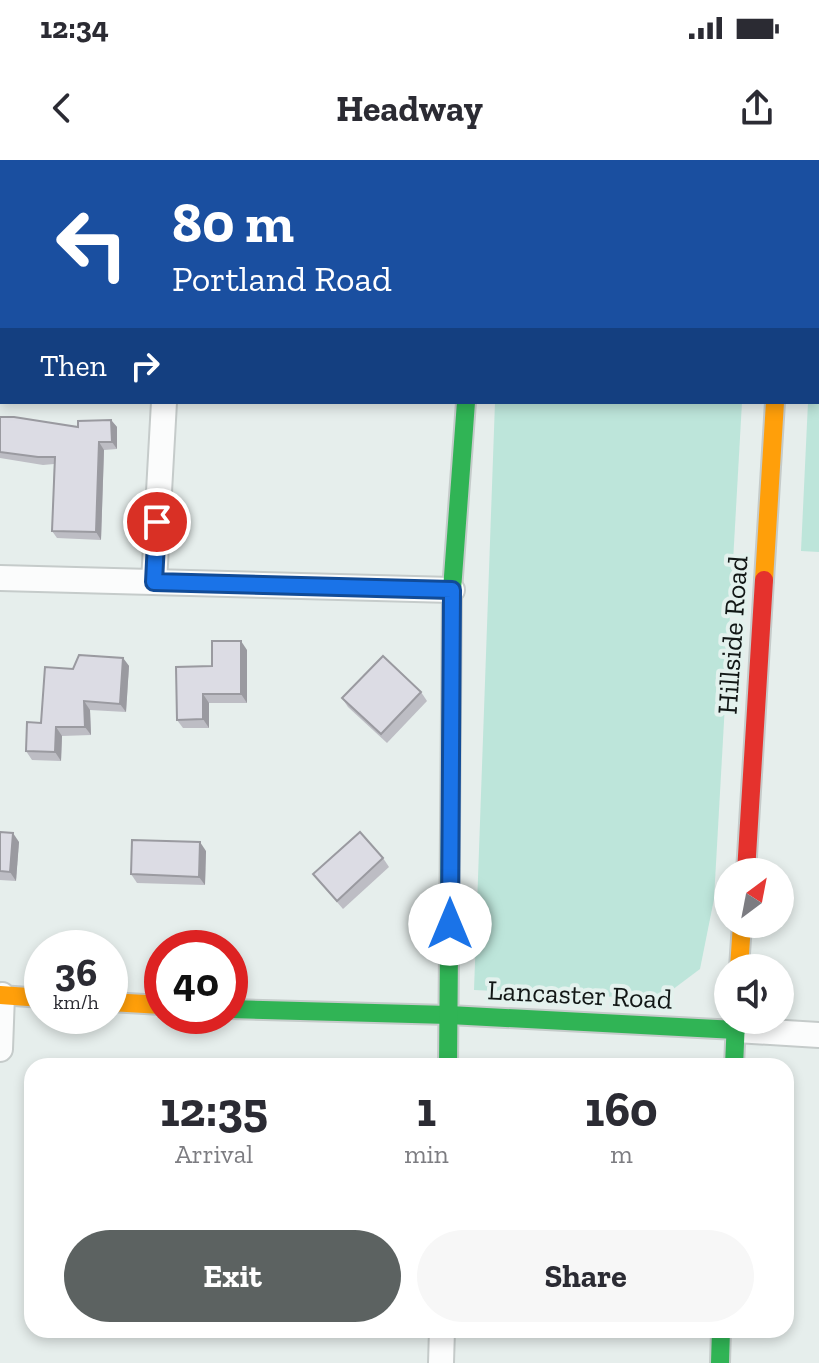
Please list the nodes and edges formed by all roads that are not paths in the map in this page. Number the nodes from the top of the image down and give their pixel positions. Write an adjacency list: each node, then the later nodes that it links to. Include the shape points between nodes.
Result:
1 (164, 404): 5 (street)
2 (466, 404): 6 (street)
3 (775, 404): 7 (street, Hillside Road)
4 (0, 578): 5 (street)
5 (154, 582): 6 (street)
6 (452, 590): 11 (street)
7 (747, 858)
8 (1, 995): 9 (street); 16 (street)
9 (24, 997)
10 (248, 1009): 11 (street, Lancaster Road)
11 (449, 1015): 12 (street, Lancaster Road); 17 (street)
12 (714, 1024)
13 (794, 1032): 15 (street)
14 (736, 1034): 18 (street)
15 (819, 1035)
16 (0, 1049)
17 (448, 1058)
18 (734, 1058)
19 (442, 1338): 21 (street)
20 (721, 1338): 22 (street)
21 (441, 1363)
22 (720, 1363)

